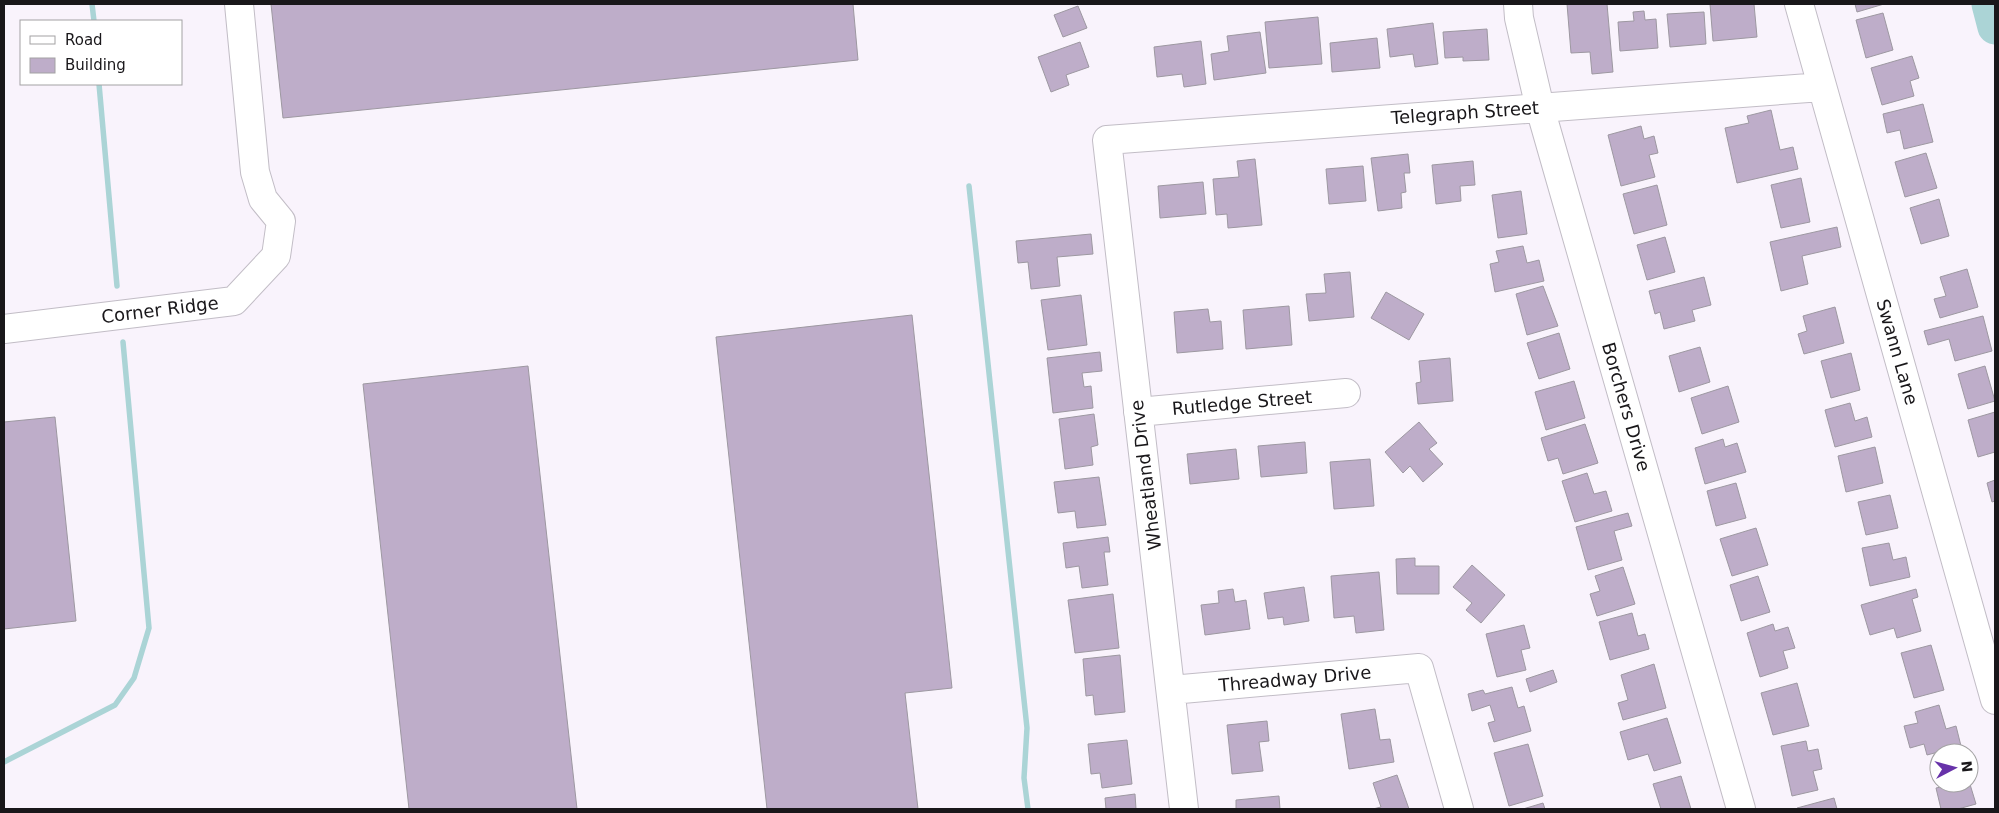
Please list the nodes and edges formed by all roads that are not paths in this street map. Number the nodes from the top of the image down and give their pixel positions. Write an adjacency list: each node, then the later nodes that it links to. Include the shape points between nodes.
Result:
1 (238, 4): 7 (street, Corner Ridge, via 255,172 263,200 281,221 276,256 234,301)
2 (1518, 4): 5 (street, Borchers Drive)
3 (1799, 4): 4 (street, Swann Lane)
4 (1822, 87): 5 (street, Telegraph Street); 11 (street, Swann Lane)
5 (1540, 108): 6 (street, Telegraph Street); 14 (street, Borchers Drive)
6 (1107, 140): 9 (street, Wheatland Drive)
7 (4, 329)
8 (1346, 394): 9 (street, Rutledge Street)
9 (1138, 412): 10 (street, Wheatland Drive)
10 (1171, 690): 12 (street, Wheatland Drive); 13 (street, Threadway Drive, via 1419,668)
11 (1995, 700)
12 (1184, 809)
13 (1459, 809)
14 (1741, 809)

